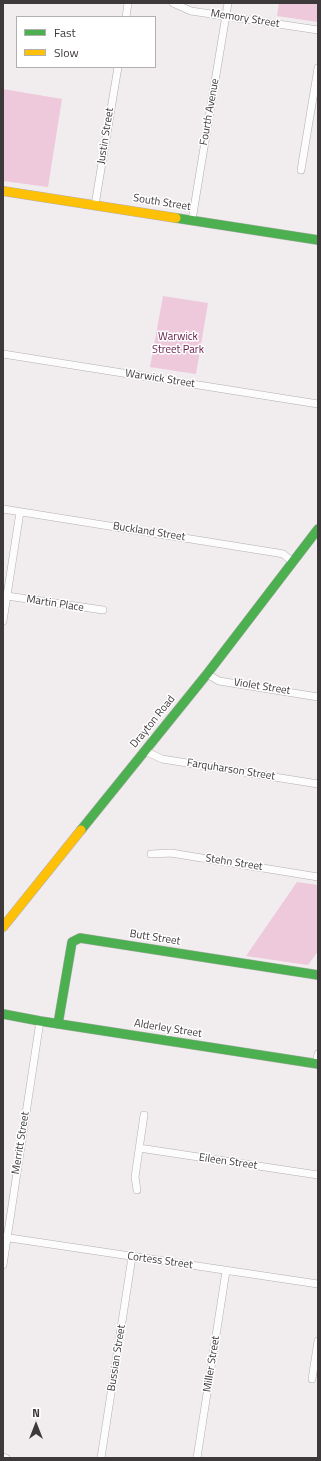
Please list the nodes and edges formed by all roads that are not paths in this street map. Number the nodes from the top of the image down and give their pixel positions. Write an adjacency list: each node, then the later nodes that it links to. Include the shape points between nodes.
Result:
1 (128, 3): 4 (street)
2 (173, 3): 5 (street, Memory Street, via 191,11)
3 (228, 3): 5 (street, Fourth Avenue)
4 (126, 16)
5 (226, 16): 6 (street, Memory Street); 12 (street, Fourth Avenue)
6 (318, 30)
7 (118, 68): 11 (street, Justin Street)
8 (318, 68): 9 (street)
9 (301, 170)
10 (3, 191): 11 (street, South Street)
11 (95, 205): 12 (street, South Street)
12 (192, 220): 13 (street, South Street)
13 (318, 240)
14 (3, 354): 15 (street, Warwick Street)
15 (318, 404)
16 (3, 509): 17 (street, Buckland Street)
17 (20, 512): 19 (street, Buckland Street, via 278,553); 20 (street)
18 (318, 529): 19 (street, Drayton Road)
19 (293, 562): 23 (street, Drayton Road)
20 (7, 596): 21 (street, Martin Place); 22 (street)
21 (103, 610)
22 (3, 621)
23 (208, 674): 24 (street, Violet Street, via 219,680); 25 (street, Drayton Road)
24 (318, 696)
25 (145, 751): 26 (street, Farquharson Street, via 162,759); 29 (street, Drayton Road)
26 (318, 784)
27 (151, 854): 28 (street, Stehn Street, via 171,853)
28 (318, 877)
29 (3, 927)
30 (318, 975): 35 (street, Butt Street, via 80,938 72,942)
31 (3, 1014): 33 (street, Alderley Street)
32 (3, 1017): 33 (street, Alderley Street)
33 (15, 1017): 34 (street, Alderley Street)
34 (40, 1021): 35 (street, Alderley Street); 41 (street, Merritt Street)
35 (58, 1024): 36 (street, Alderley Street)
36 (317, 1061)
37 (144, 1115): 38 (street)
38 (139, 1148): 39 (street, Eileen Street); 40 (street, via 134,1177)
39 (318, 1175)
40 (137, 1190)
41 (5, 1238): 42 (street, Cortess Street); 43 (street, Merritt Street)
42 (132, 1257): 44 (street, Cortess Street); 50 (street, Bussian Street)
43 (3, 1265)
44 (226, 1271): 45 (street, Cortess Street); 51 (street, Miller Street)
45 (318, 1284)
46 (318, 1341): 47 (street)
47 (312, 1379)
48 (3, 1458): 49 (street)
49 (6, 1458)
50 (101, 1458)
51 (197, 1458)

